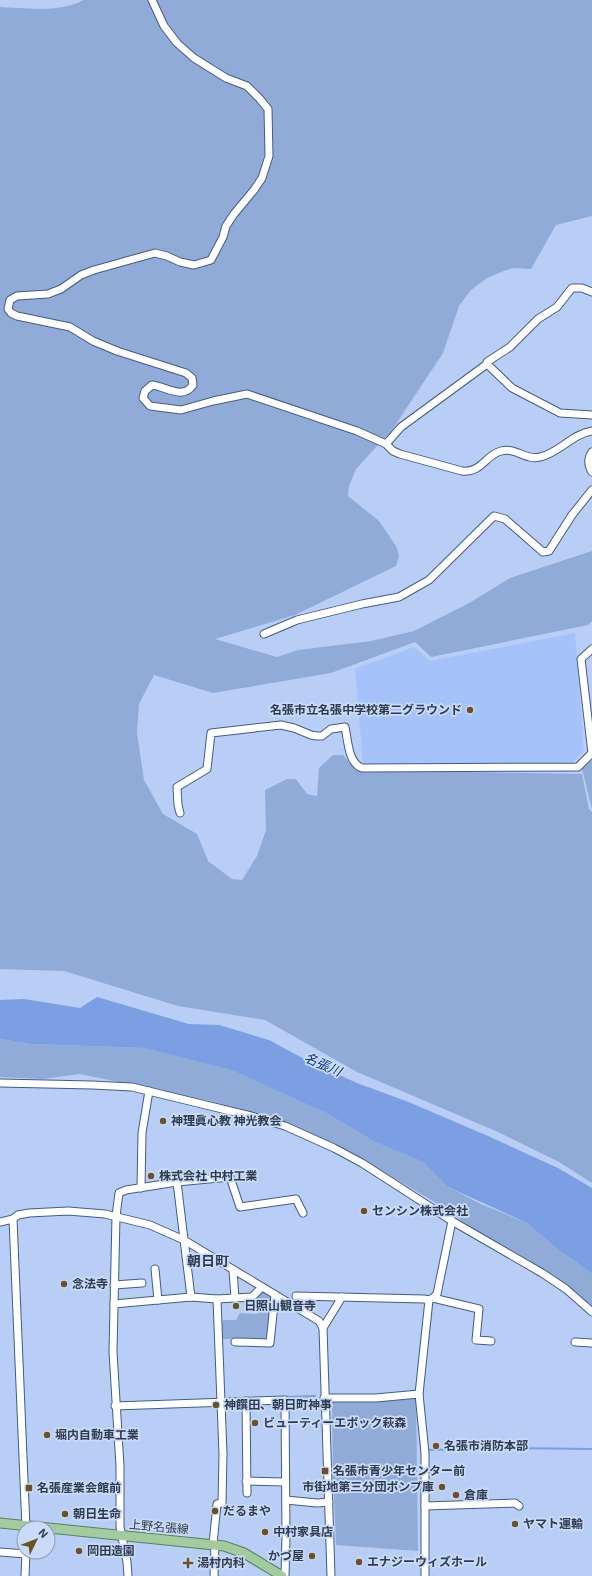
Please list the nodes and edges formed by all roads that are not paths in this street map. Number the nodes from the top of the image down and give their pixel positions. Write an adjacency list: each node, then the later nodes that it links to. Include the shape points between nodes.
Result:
1 (152, 0): 6 (street, via 164,26 177,43 194,58 226,78 247,86 268,109 269,156 262,178 226,226 224,237 211,260 194,265 155,253 94,270 81,275 62,289 48,294 17,296 10,300 8,309 11,314 17,316 70,327 93,341 186,373 192,378 193,386 190,391 184,393 152,385 145,391 143,398 150,406 181,410 247,394 357,431)
2 (592, 292): 3 (street, via 572,288 557,307 538,319 510,347)
3 (487, 364): 4 (street, via 512,388 560,413); 6 (street, via 401,427)
4 (592, 415)
5 (592, 432): 6 (street, via 575,438 543,456 532,458 515,451 502,451 492,455 478,468 466,471 400,454)
6 (386, 444)
7 (592, 452): 8 (street, via 588,464)
8 (592, 472)
9 (592, 490): 10 (street, via 549,551 544,552 505,519 494,516 429,580 399,597 297,620)
10 (264, 634)
11 (592, 649): 12 (street, via 581,659)
12 (589, 704): 13 (street)
13 (592, 753): 14 (street, via 578,767 362,768 352,760 345,727 331,729 322,736 281,725 211,733 207,769 177,787)
14 (180, 813)
15 (0, 1083): 16 (street, via 115,1085)
16 (149, 1091): 18 (street, via 142,1133); 22 (street, via 285,1126 346,1154)
17 (177, 1182): 18 (street); 19 (street, via 230,1177 240,1207 296,1199); 24 (street)
18 (141, 1188): 20 (street, via 119,1193)
19 (303, 1213)
20 (116, 1216): 21 (street, via 46,1211 18,1215); 24 (street, via 150,1225); 28 (street)
21 (13, 1219): 23 (street); 57 (street)
22 (452, 1221): 36 (street, via 439,1287 437,1294); 39 (street, via 542,1273 566,1289)
23 (0, 1222)
24 (184, 1240): 26 (street); 32 (street)
25 (155, 1269): 37 (street)
26 (233, 1270): 29 (street); 34 (street)
27 (142, 1283): 28 (street)
28 (114, 1284): 38 (street)
29 (262, 1287): 30 (street); 34 (street, via 252,1297)
30 (275, 1295): 40 (street, via 319,1321); 42 (street, via 270,1343)
31 (296, 1296): 33 (street)
32 (191, 1297): 35 (street); 37 (street)
33 (342, 1297): 36 (street); 40 (street)
34 (235, 1298): 35 (street)
35 (217, 1299): 47 (street)
36 (431, 1299): 41 (street, via 480,1306 476,1340); 45 (street)
37 (158, 1300): 38 (street)
38 (114, 1304): 49 (street)
39 (592, 1312)
40 (323, 1328): 46 (street)
41 (490, 1341)
42 (235, 1342)
43 (575, 1342): 44 (street)
44 (592, 1343)
45 (416, 1395): 46 (street); 55 (street, via 425,1449)
46 (324, 1398): 54 (street)
47 (221, 1401): 48 (street); 49 (street); 62 (street, via 223,1492 222,1503 217,1504)
48 (246, 1401): 50 (street); 51 (street, via 285,1400)
49 (116, 1406): 61 (street)
50 (246, 1481): 51 (street); 52 (street)
51 (285, 1482): 53 (street)
52 (247, 1493)
53 (286, 1500): 54 (street); 69 (street)
54 (329, 1502): 70 (street)
55 (425, 1506): 56 (street, via 515,1503); 71 (street)
56 (519, 1506)
57 (26, 1520)
58 (0, 1523): 59 (main road, 上野名張線)
59 (16, 1525)
60 (56, 1530): 61 (main road, 上野名張線)
61 (122, 1536): 62 (main road, 上野名張線); 67 (street)
62 (214, 1544): 68 (street); 69 (main road, 上野名張線, via 244,1554)
63 (0, 1552): 64 (street)
64 (16, 1553)
65 (26, 1560): 66 (street)
66 (25, 1576)
67 (128, 1576)
68 (214, 1576)
69 (283, 1576)
70 (332, 1576)
71 (425, 1576)

